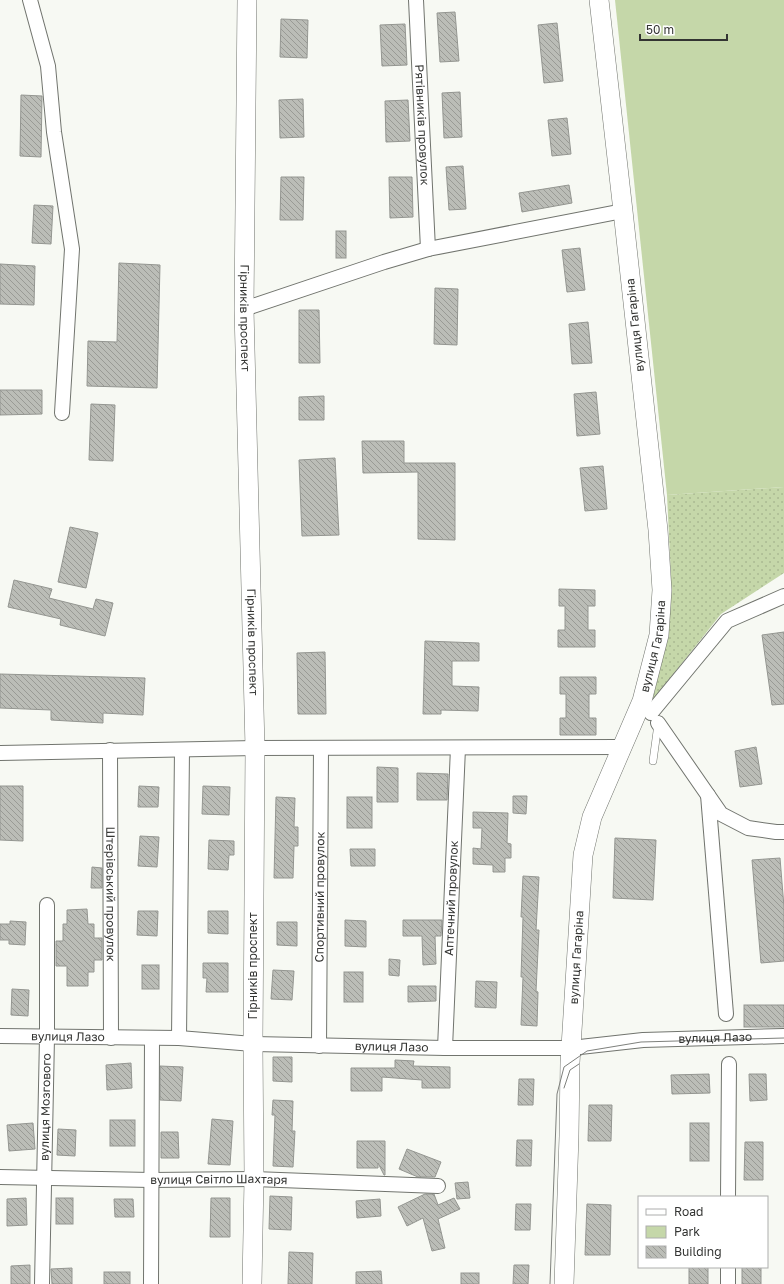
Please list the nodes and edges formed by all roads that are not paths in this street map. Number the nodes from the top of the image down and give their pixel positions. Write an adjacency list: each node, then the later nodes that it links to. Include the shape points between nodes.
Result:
1 (30, 0): 8 (street, via 48,66 54,132 72,249)
2 (247, 0): 7 (main road, Гірників проспект)
3 (416, 0): 6 (street, Рятівників провулок)
4 (598, 0): 5 (main road, вулиця Гагаріна)
5 (623, 211): 6 (street); 10 (main road, вулиця Гагаріна, via 658,530 662,590)
6 (428, 249): 7 (street)
7 (244, 309): 12 (main road, Гірників проспект)
8 (62, 413)
9 (784, 596): 10 (street, via 727,621)
10 (650, 712): 11 (main road, вулиця Гагаріна); 18 (lane); 19 (street)
11 (623, 747): 13 (street); 32 (main road, вулиця Гагаріна, via 592,816 583,855)
12 (255, 748): 14 (street); 16 (street); 29 (main road, Гірників проспект)
13 (458, 748): 14 (street); 31 (street, Аптечний провулок)
14 (321, 749): 30 (street, Спортивний провулок)
15 (110, 750): 16 (street); 17 (street); 26 (street, Штерівський провулок)
16 (182, 750): 28 (street)
17 (0, 753)
18 (653, 761)
19 (708, 795): 20 (street, via 721,814 748,828); 22 (street)
20 (784, 832)
21 (47, 905): 25 (street, вулиця Мозгового)
22 (726, 1014)
23 (0, 1036): 25 (street, вулиця Лазо)
24 (784, 1036): 32 (street, вулиця Лазо, via 643,1040)
25 (47, 1037): 26 (street, вулиця Лазо); 35 (street, вулиця Мозгового)
26 (111, 1038): 27 (street, вулиця Лазо)
27 (152, 1038): 28 (street, вулиця Лазо); 37 (street)
28 (179, 1038): 29 (street, вулиця Лазо)
29 (253, 1044): 30 (street, вулиця Лазо); 36 (main road, Гірників проспект)
30 (319, 1046): 31 (street, вулиця Лазо)
31 (445, 1048): 32 (street, вулиця Лазо)
32 (571, 1048): 44 (main road, вулиця Гагаріна)
33 (729, 1064): 39 (street)
34 (0, 1177): 35 (street, вулиця Світло Шахтаря)
35 (44, 1178): 37 (street, вулиця Світло Шахтаря); 41 (street, вулиця Мозгового)
36 (254, 1179): 37 (street, вулиця Світло Шахтаря); 38 (street, вулиця Світло Шахтаря); 43 (main road, Гірників проспект)
37 (151, 1180): 42 (street)
38 (438, 1186)
39 (728, 1196)
40 (728, 1268): 45 (street)
41 (42, 1284)
42 (151, 1284)
43 (252, 1284)
44 (564, 1284)
45 (728, 1284)

